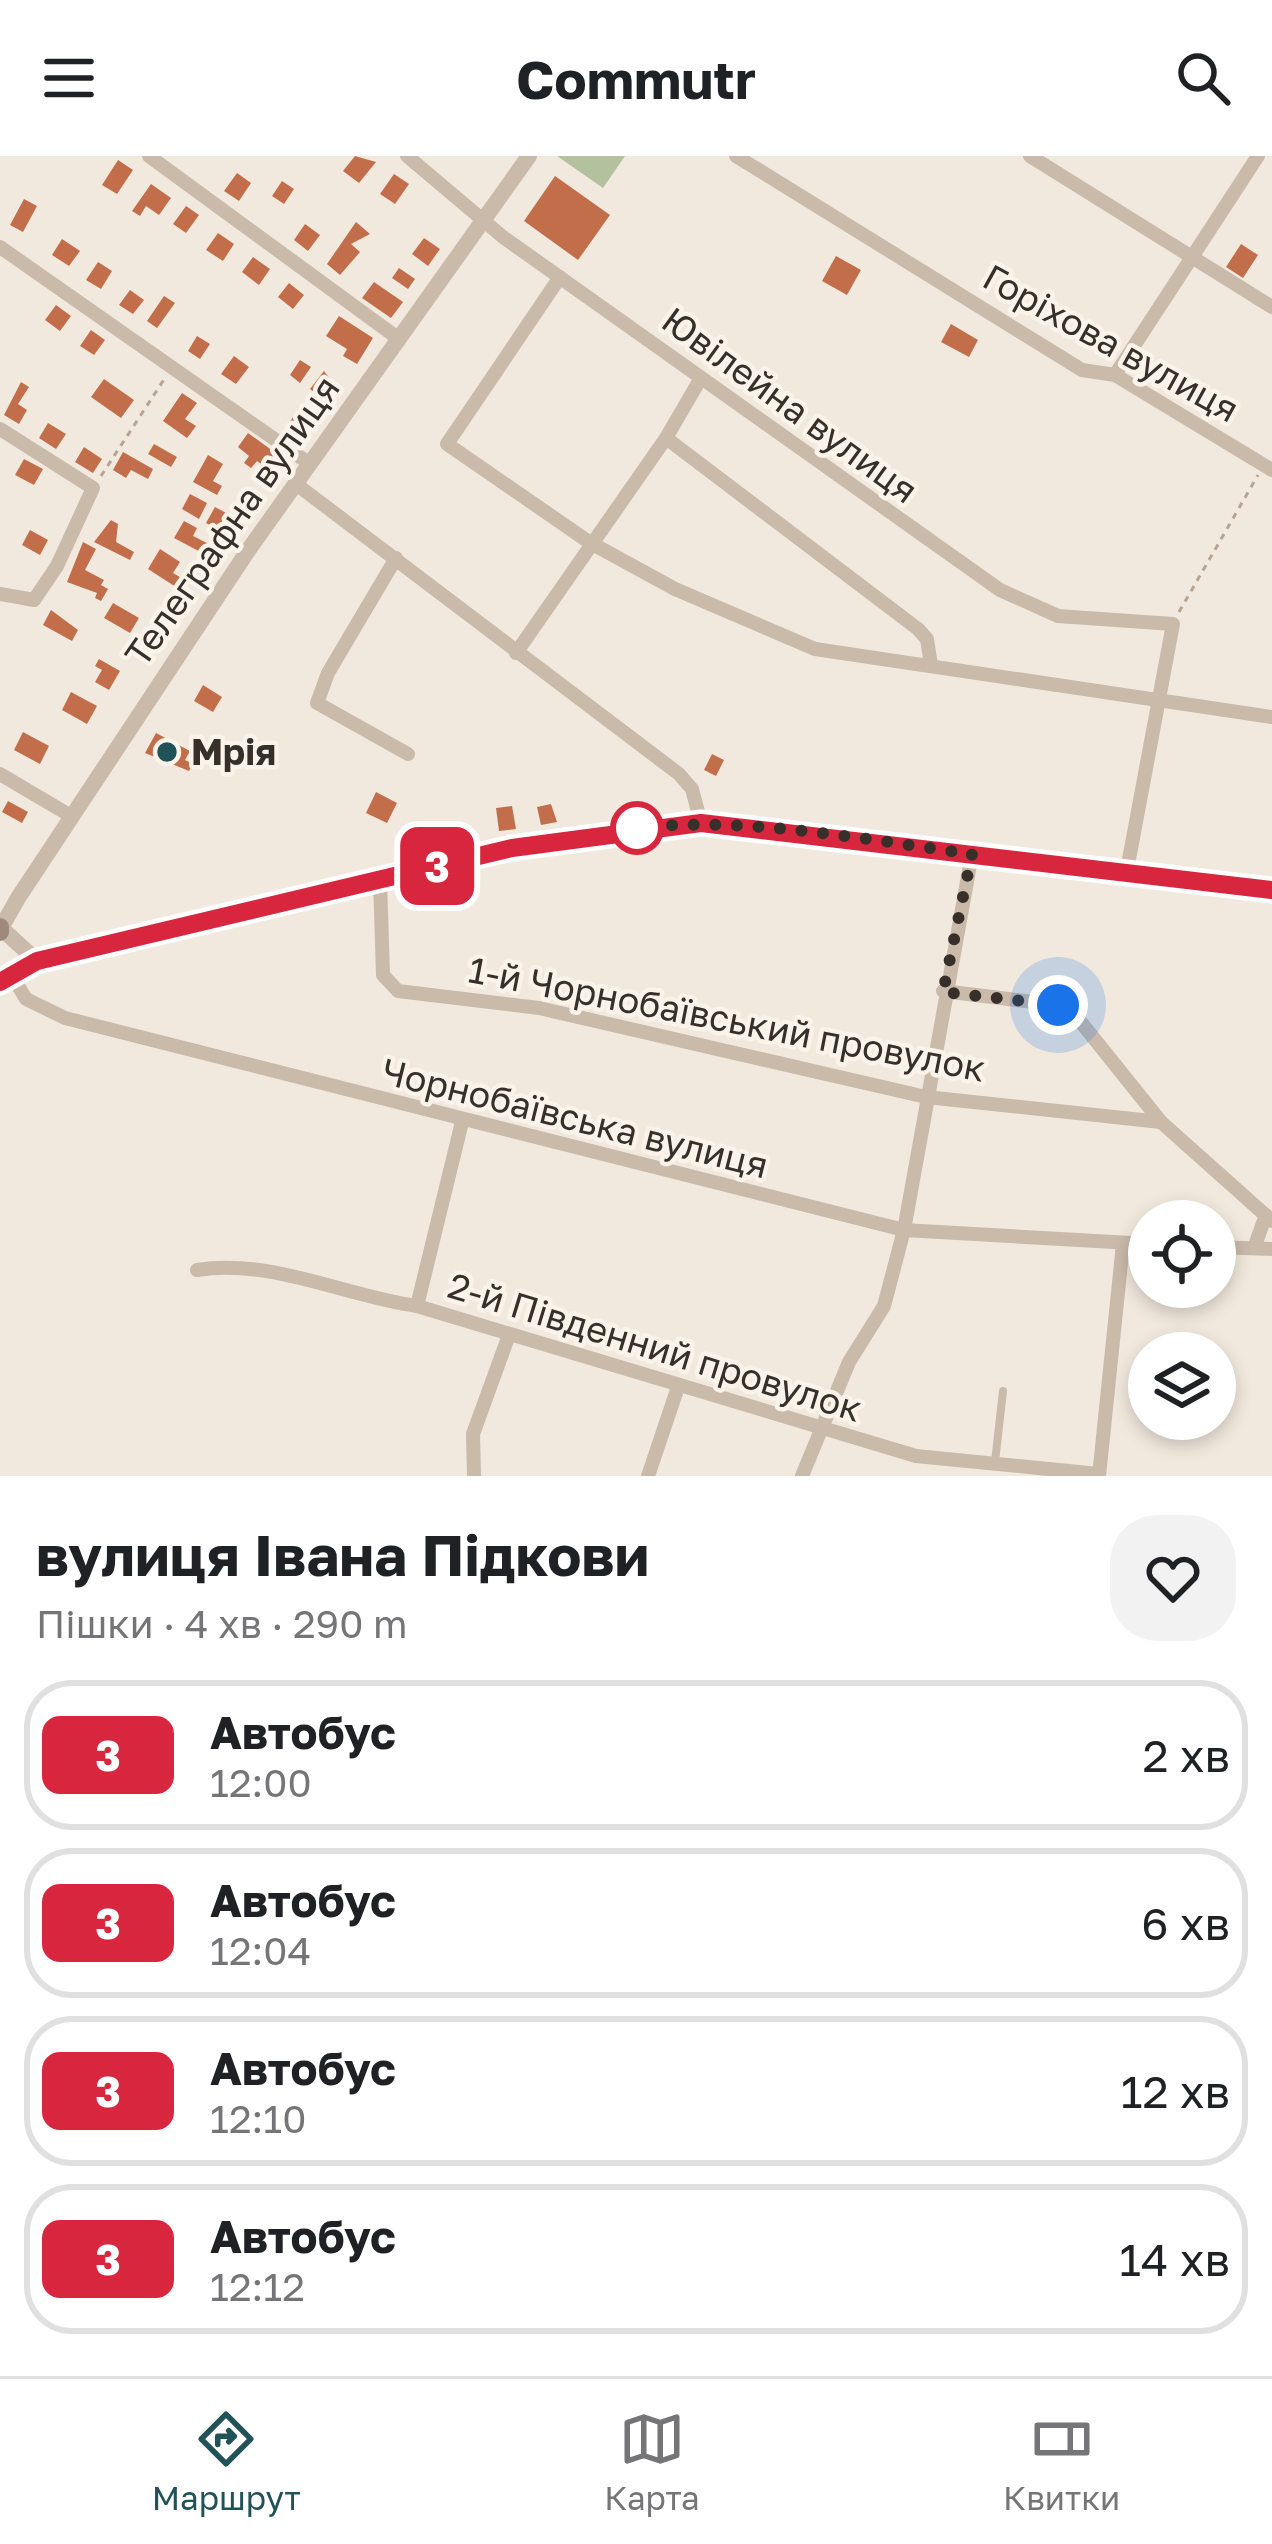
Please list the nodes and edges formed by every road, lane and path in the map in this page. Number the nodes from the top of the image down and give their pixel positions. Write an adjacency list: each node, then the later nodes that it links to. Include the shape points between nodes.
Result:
1 (149, 156): 12 (street)
2 (406, 156): 7 (street, Ювілейна вулиця)
3 (529, 156): 7 (street, Телеграфна вулиця)
4 (736, 156): 14 (street, Горіхова вулиця, via 1082,370)
5 (1030, 156): 9 (street)
6 (1258, 156): 9 (street)
7 (484, 220): 10 (street, Ювілейна вулиця); 12 (street, Телеграфна вулиця)
8 (0, 247): 13 (street)
9 (1192, 259): 11 (street); 14 (street)
10 (560, 277): 15 (street, Ювілейна вулиця); 22 (street, via 447,444)
11 (1272, 307)
12 (399, 339): 19 (street, Телеграфна вулиця)
13 (173, 367): 19 (street); 21 (path)
14 (1115, 375): 18 (street, Горіхова вулиця)
15 (701, 378): 17 (street); 25 (street, Ювілейна вулиця, via 1000,590 1058,616)
16 (0, 429): 21 (street)
17 (666, 438): 22 (street); 27 (street, via 918,629)
18 (1269, 463): 25 (path)
19 (310, 464): 20 (street, Телеграфна вулиця)
20 (296, 484): 23 (street); 32 (street, Телеграфна вулиця)
21 (94, 488): 24 (street, via 34,600)
22 (589, 542): 26 (street); 27 (street, via 675,590 815,649)
23 (395, 558): 26 (street); 30 (street, via 316,703)
24 (0, 594)
25 (1173, 624): 28 (street)
26 (516, 653): 33 (street, via 679,774)
27 (931, 664): 28 (street)
28 (1160, 702): 29 (street); 35 (street)
29 (1272, 717)
30 (408, 754)
31 (0, 774): 32 (street)
32 (71, 816): 38 (street, Телеграфна вулиця)
33 (701, 823): 34 (street); 36 (street, via 584,834)
34 (972, 854): 35 (street); 41 (street)
35 (1126, 870): 37 (street)
36 (380, 880): 39 (street); 42 (street, 1-й Чорнобаївський провулок, via 383,975 398,991 539,1008)
37 (1272, 890)
38 (0, 929): 39 (street)
39 (37, 961): 40 (street)
40 (6, 978): 43 (street, Чорнобаївська вулиця, via 26,999 65,1018)
41 (943, 992): 42 (street); 44 (street, via 1058,1005 1076,1016)
42 (926, 1097): 44 (street, 1-й Чорнобаївський провулок); 46 (street)
43 (462, 1122): 46 (street, Чорнобаївська вулиця); 53 (street)
44 (1161, 1122): 45 (street)
45 (1269, 1218): 50 (street)
46 (904, 1230): 47 (street, Чорнобаївська вулиця); 57 (street, via 884,1306 849,1362)
47 (1123, 1244): 48 (street, Чорнобаївська вулиця); 61 (street)
48 (1128, 1244)
49 (1236, 1248): 50 (street)
50 (1254, 1248): 51 (street)
51 (1272, 1249)
52 (197, 1270): 53 (street, 2-й Південний провулок, via 260,1268 358,1298)
53 (417, 1306): 54 (street, 2-й Південний провулок)
54 (509, 1335): 55 (street, 2-й Південний провулок); 62 (street, via 473,1433)
55 (678, 1387): 57 (street, 2-й Південний провулок); 63 (street)
56 (1003, 1391): 60 (lane)
57 (821, 1432): 58 (street, 2-й Південний провулок); 64 (street)
58 (916, 1456): 59 (street, 2-й Південний провулок); 65 (street)
59 (966, 1461): 60 (street, 2-й Південний провулок); 66 (street)
60 (994, 1463): 61 (street, 2-й Південний провулок)
61 (1099, 1475)
62 (474, 1476)
63 (648, 1476)
64 (802, 1476)
65 (912, 1476)
66 (950, 1476)

